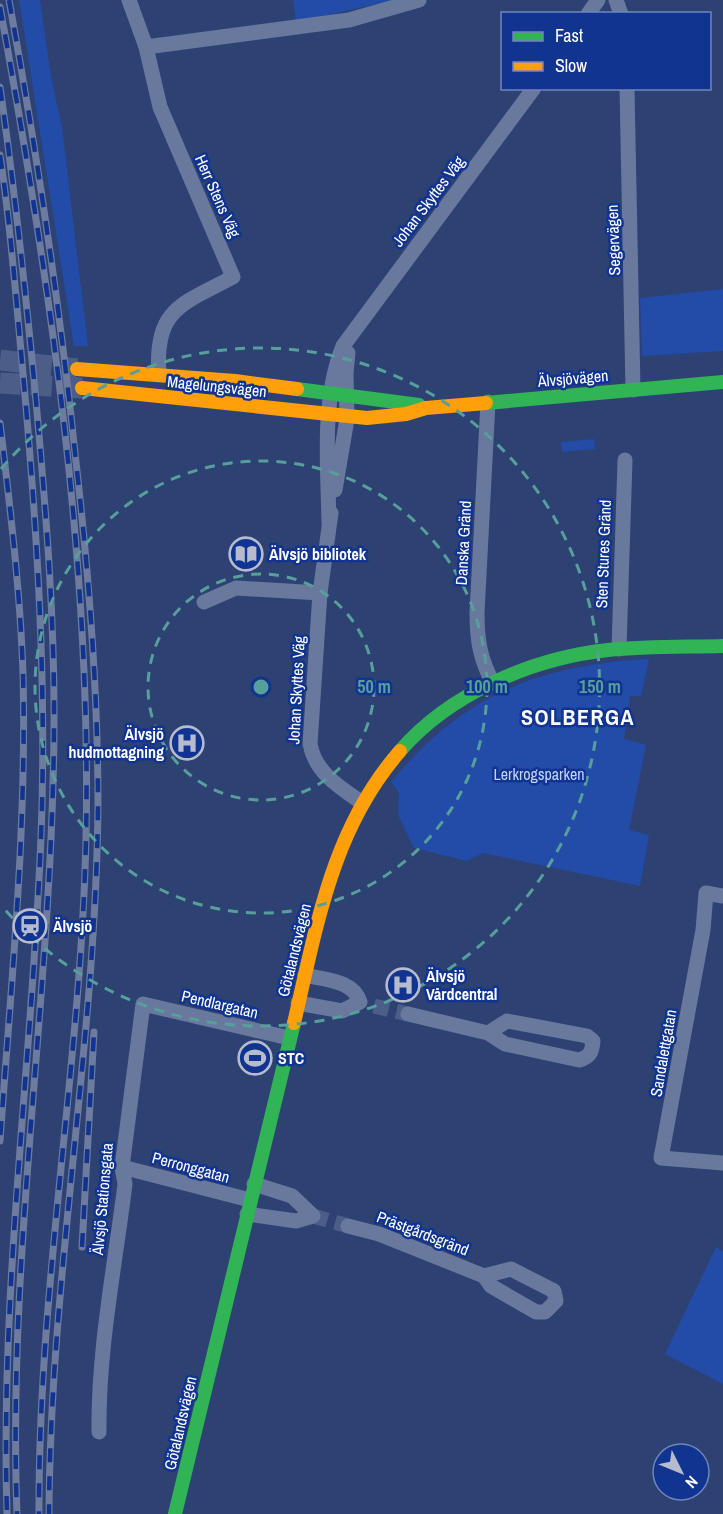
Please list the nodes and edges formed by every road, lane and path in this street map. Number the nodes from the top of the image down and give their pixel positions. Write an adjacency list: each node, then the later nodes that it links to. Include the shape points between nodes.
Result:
1 (129, 0): 3 (street, Herr Stens Väg)
2 (419, 0): 3 (street, via 349,20)
3 (146, 47): 8 (street, Herr Stens Väg, via 160,107 233,277 177,307 166,318)
4 (533, 90): 6 (street, Johan Skyttes Väg)
5 (627, 90): 11 (street, Segervägen)
6 (351, 335): 12 (street, Johan Skyttes Väg, via 338,360); 13 (street, Johan Skyttes Väg, via 346,373)
7 (77, 369): 8 (street, Magelungsvägen)
8 (159, 374): 12 (street, Magelungsvägen)
9 (723, 382): 11 (street, Älvsjövägen)
10 (82, 388): 16 (street, Magelungsvägen)
11 (633, 390): 14 (street, Älvsjövägen)
12 (332, 394): 13 (street, Älvsjövägen); 16 (street, Johan Skyttes Väg)
13 (348, 396): 15 (street, Älvsjövägen, via 411,402); 17 (street, Johan Skyttes Väg)
14 (488, 402): 15 (street, Älvsjövägen); 24 (street, Danska Gränd, via 477,644)
15 (426, 408): 17 (street, Älvsjövägen, via 411,414)
16 (328, 416): 17 (street, Magelungsvägen); 19 (street, Johan Skyttes Väg)
17 (347, 419): 19 (street, Johan Skyttes Väg)
18 (625, 460): 23 (street, Sten Stures Gränd)
19 (329, 523): 20 (street, Johan Skyttes Väg)
20 (320, 593): 21 (street, via 236,588); 25 (street, Johan Skyttes Väg, via 310,744 313,758 338,786)
21 (204, 603)
22 (723, 646): 23 (street, Götalandsvägen)
23 (619, 650): 24 (street, Götalandsvägen, via 562,658)
24 (492, 683): 25 (street, Götalandsvägen, via 442,714 415,738)
25 (361, 802): 27 (street, Götalandsvägen, via 323,901)
26 (723, 896): 33 (street, Sandalettgatan, via 706,892 703,930 661,1158)
27 (305, 975): 28 (street, Götalandsvägen); 28 (street, via 348,986 367,1004 342,1011)
28 (298, 1003): 32 (street, Götalandsvägen)
29 (143, 1004): 32 (street, Pendlargatan); 34 (street, Älvsjö Stationsgata)
30 (408, 1014): 31 (street)
31 (488, 1033): 31 (street, via 505,1044 579,1060 587,1058 592,1050 593,1041 586,1036 507,1021)
32 (289, 1038): 35 (street, Götalandsvägen)
33 (723, 1162)
34 (122, 1167): 36 (street, Perronggatan); 39 (street, Älvsjö Stationsgata, via 125,1184 103,1345)
35 (254, 1184): 36 (street, Götalandsvägen); 36 (street, via 292,1196 313,1216 296,1221)
36 (249, 1207): 40 (street, Götalandsvägen)
37 (348, 1226): 38 (street, Prästgårdsgränd, via 379,1234)
38 (484, 1276)
39 (99, 1432)
40 (175, 1514)

